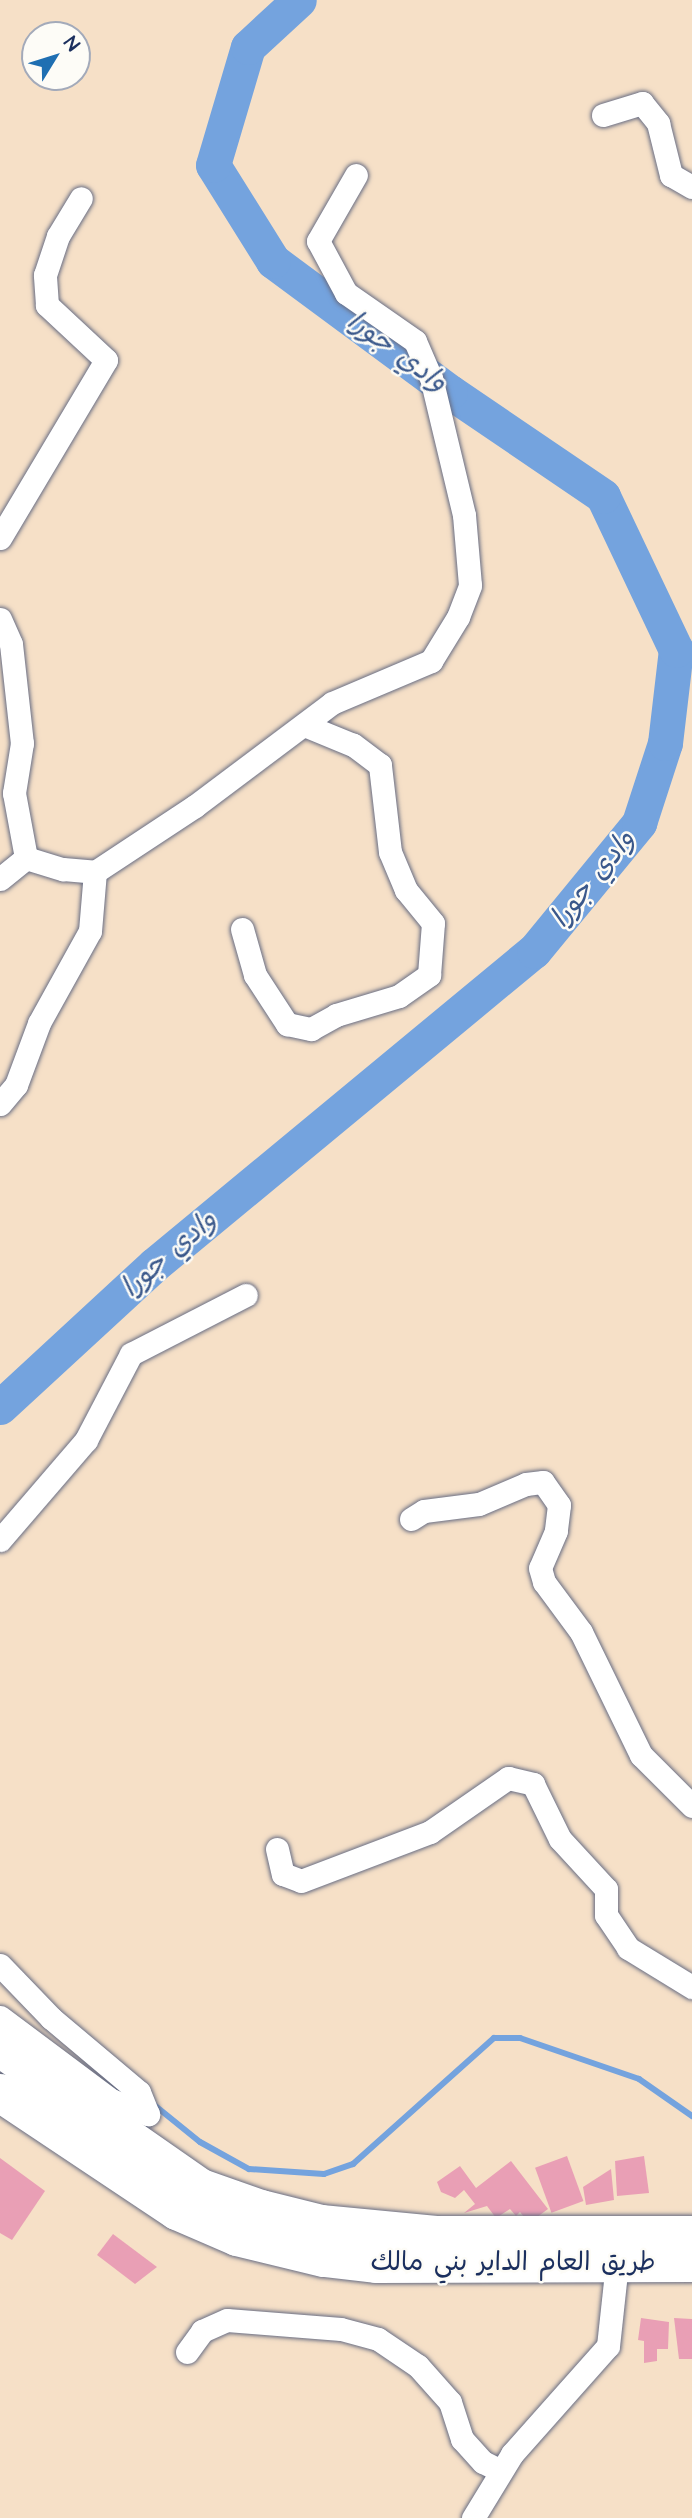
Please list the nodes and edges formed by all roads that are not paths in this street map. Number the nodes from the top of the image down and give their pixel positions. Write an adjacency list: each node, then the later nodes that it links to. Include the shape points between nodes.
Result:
1 (603, 115): 3 (street, via 642,103 657,123 671,175)
2 (356, 175): 7 (street, via 318,241 346,293 415,341 432,377 464,515 470,585 458,617 432,661 332,703)
3 (692, 187)
4 (81, 198): 5 (street, via 58,236 45,275 47,305 106,360)
5 (0, 538)
6 (0, 619): 8 (street, via 11,644 22,743 14,793)
7 (304, 725): 9 (street, via 195,806); 11 (street, via 354,745 380,765 390,852 406,890 433,923 429,975 399,996 336,1015 311,1029 287,1024 255,975)
8 (26, 858): 9 (street); 10 (street)
9 (94, 872): 12 (street, via 90,931 39,1023 16,1085)
10 (0, 880)
11 (242, 929)
12 (0, 1104)
13 (246, 1295): 15 (street, via 131,1353 86,1440)
14 (411, 1520): 16 (street, via 424,1511 479,1504 526,1484 543,1482 559,1505 556,1531 540,1568 544,1582 580,1632 641,1755)
15 (0, 1541)
16 (692, 1806)
17 (277, 1849): 19 (street, via 283,1874 301,1881 430,1832 508,1778 534,1784 560,1839 607,1889 606,1915 628,1948)
18 (0, 1965): 20 (street, via 51,2018 139,2092 148,2114 111,2100)
19 (692, 1987)
20 (0, 2017)
21 (0, 2048): 23 (highway, طريق العام الداير بني مالك, via 201,2188 261,2209 321,2224 438,2235)
22 (0, 2093): 24 (highway, طريق العام الداير بني مالك, via 177,2210 237,2237 324,2258 376,2264)
23 (692, 2235)
24 (617, 2263): 25 (highway, طريق العام الداير بني مالك); 27 (street, via 608,2346)
25 (692, 2263)
26 (187, 2352): 27 (street, via 202,2331 227,2320 341,2329 378,2339 418,2365 450,2402 462,2439 483,2462)
27 (501, 2471): 28 (street)
28 (473, 2518)

